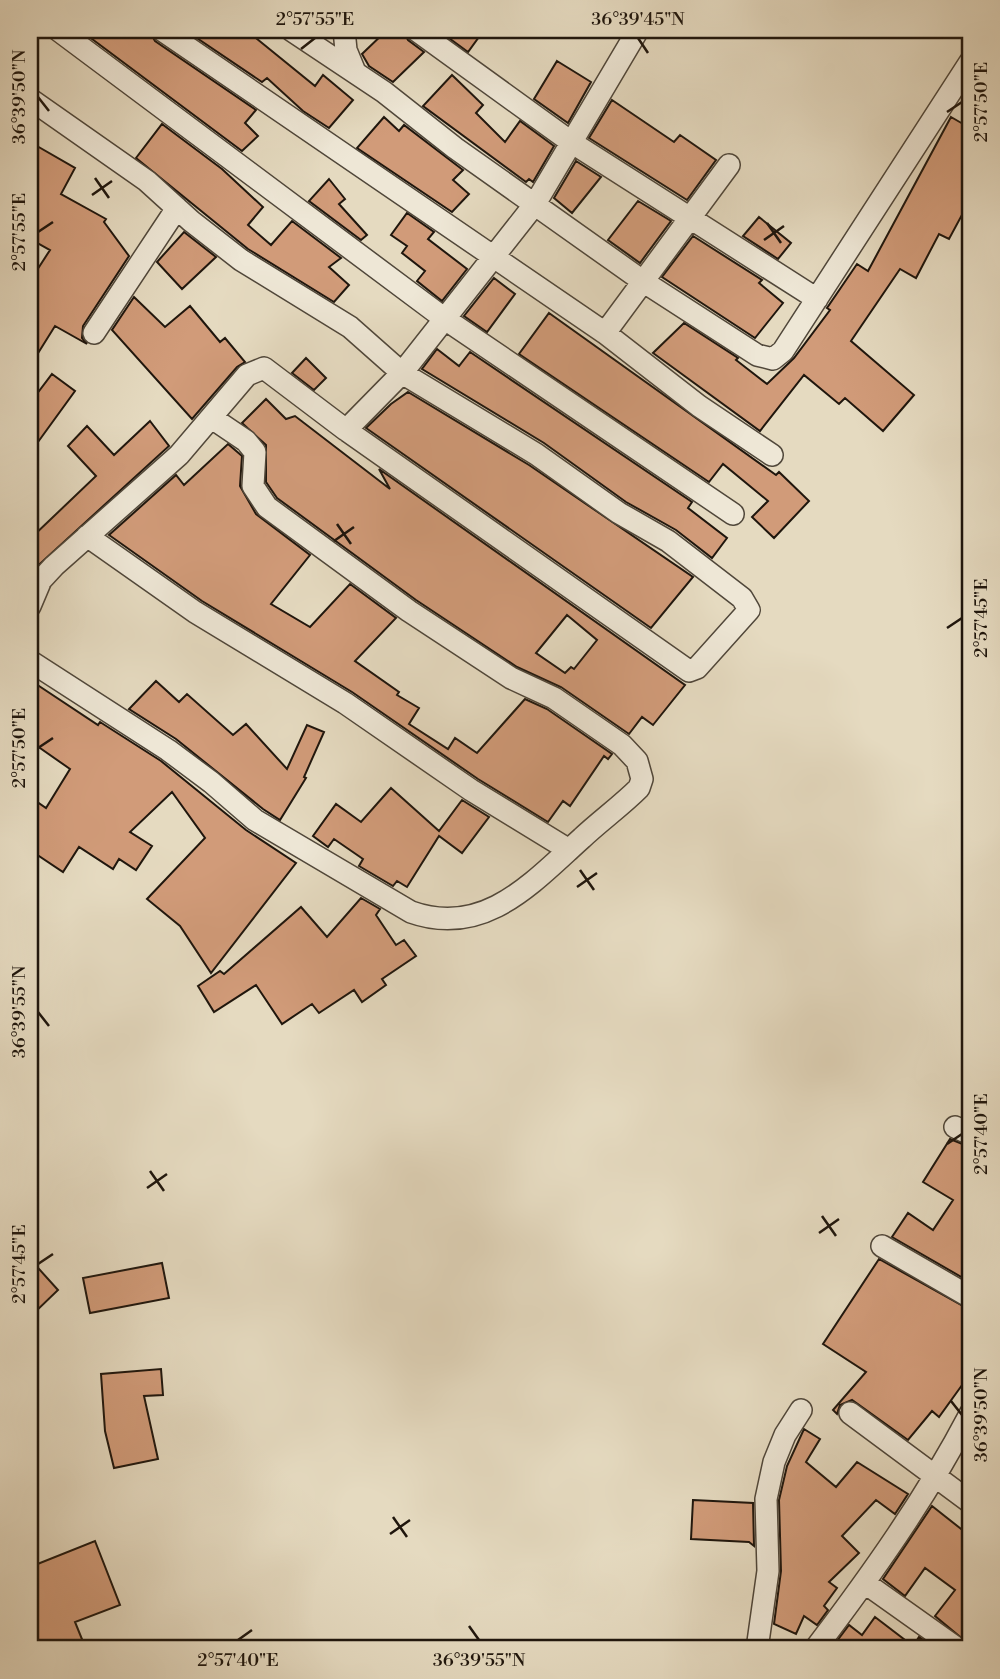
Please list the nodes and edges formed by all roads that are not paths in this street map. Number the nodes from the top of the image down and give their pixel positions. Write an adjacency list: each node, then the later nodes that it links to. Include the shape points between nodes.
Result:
1 (58, 30): 18 (street)
2 (162, 30): 15 (street)
3 (291, 30): 8 (street)
4 (344, 30): 8 (street)
5 (416, 30): 10 (street)
6 (638, 30): 10 (street)
7 (970, 62): 17 (street)
8 (355, 72): 12 (street)
9 (30, 99): 13 (street, via 105,150)
10 (571, 142): 12 (street); 14 (street)
11 (729, 165): 14 (street)
12 (535, 204): 15 (street); 16 (street)
13 (177, 208): 19 (street); 21 (street, via 241,260 350,327)
14 (689, 216): 16 (street); 17 (street)
15 (492, 257): 18 (street); 20 (street)
16 (644, 282): 17 (street, via 757,355 773,359); 20 (street)
17 (817, 299)
18 (445, 319): 21 (street); 25 (street)
19 (94, 332)
20 (605, 333): 24 (street)
21 (402, 373): 23 (street); 23 (street, via 668,541 742,598 750,610 697,668 689,671)
22 (212, 418): 23 (street, via 247,375 264,368); 26 (street, via 179,455); 30 (street, via 255,452 253,486 267,507 409,611 511,678 554,698 622,745 636,761 642,779 639,788)
23 (346, 430)
24 (772, 455)
25 (733, 514)
26 (88, 536): 27 (street); 30 (street, via 195,612 345,703 471,790)
27 (35, 575): 28 (street)
28 (30, 606)
29 (30, 661): 30 (street, via 168,750 284,839 411,912 452,921 470,917 531,886)
30 (569, 850)
31 (882, 1246): 32 (street)
32 (970, 1297)
33 (801, 1410): 39 (street, via 774,1462 766,1499 768,1572)
34 (850, 1413): 36 (street)
35 (970, 1414): 36 (street)
36 (936, 1478): 37 (street); 38 (street)
37 (970, 1502)
38 (865, 1583): 40 (street); 41 (street)
39 (757, 1649)
40 (815, 1649)
41 (958, 1649)

